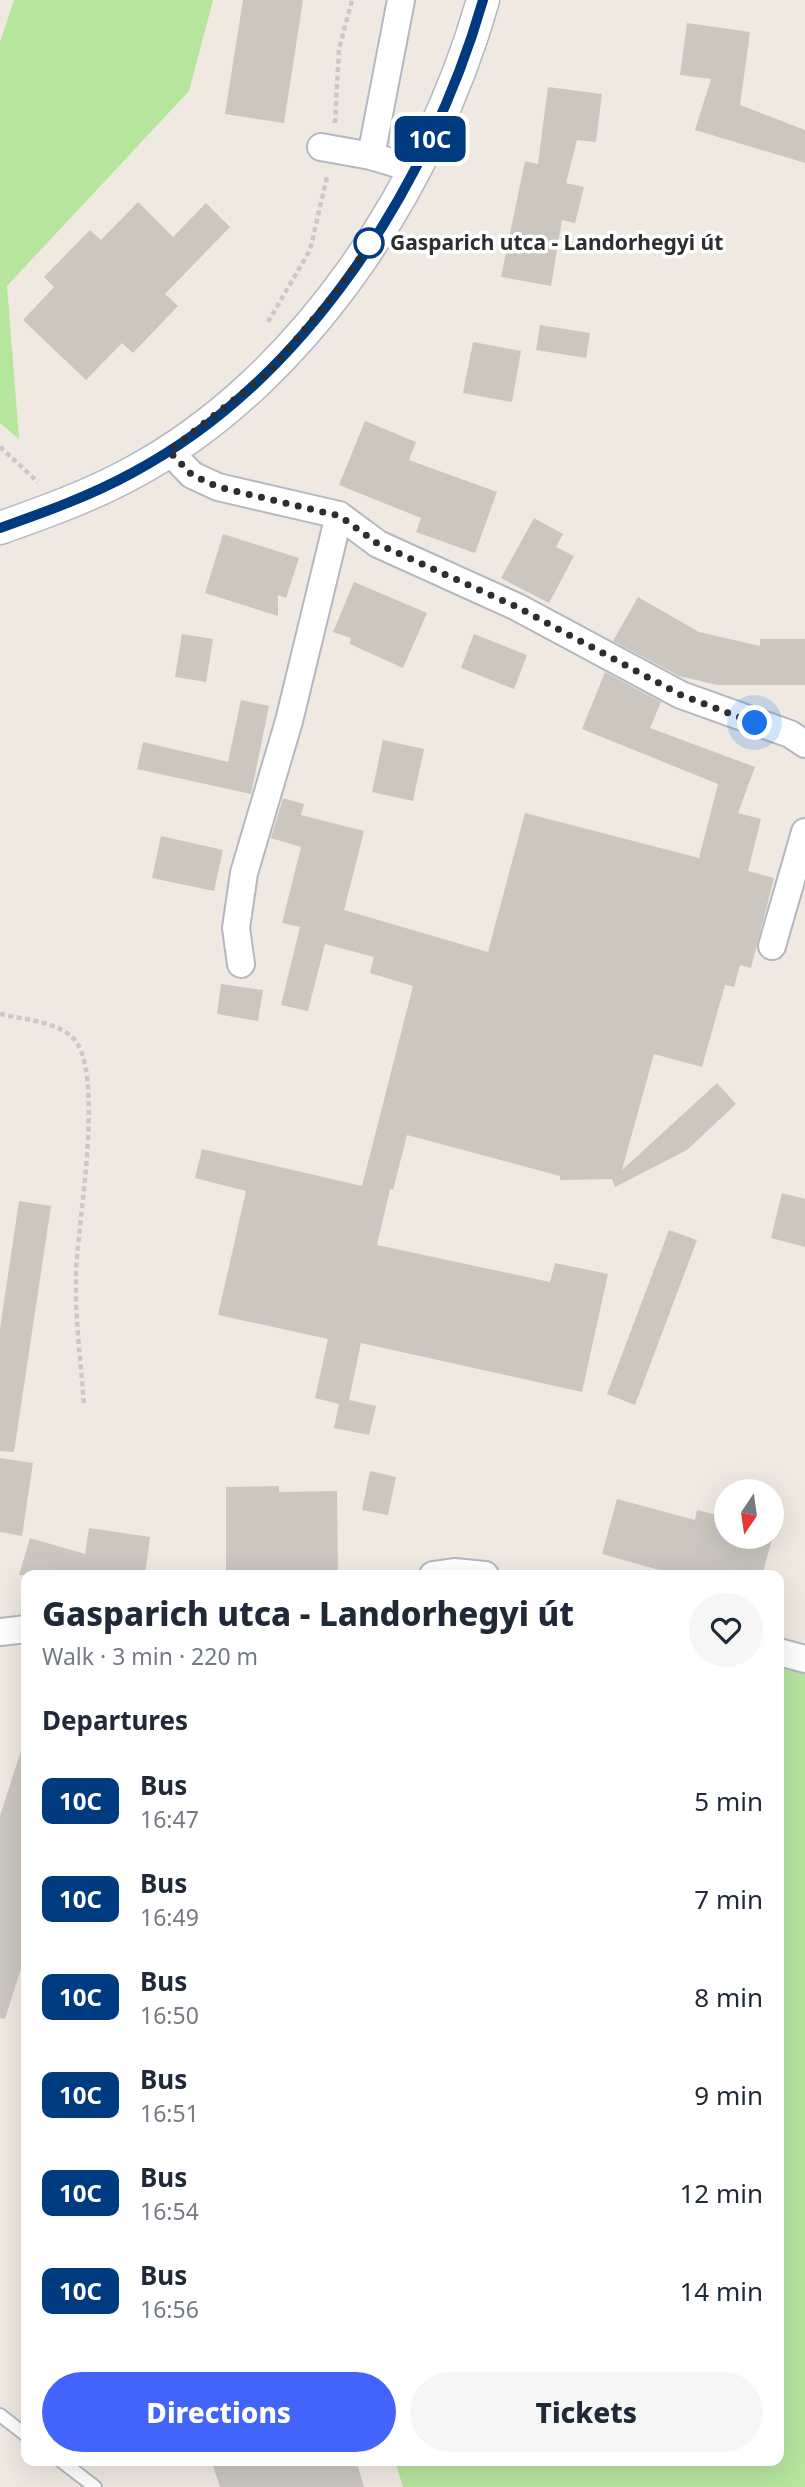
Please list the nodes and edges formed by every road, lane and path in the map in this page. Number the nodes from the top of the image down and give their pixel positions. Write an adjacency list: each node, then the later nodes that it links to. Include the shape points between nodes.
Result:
1 (352, 0): 4 (path, via 339,49)
2 (401, 0): 5 (street)
3 (483, 0): 6 (street, via 466,58)
4 (327, 148): 5 (street); 7 (path, via 310,250)
5 (371, 156): 6 (street)
6 (414, 169): 9 (street, via 337,291 299,339 268,373)
7 (262, 328)
8 (0, 447): 10 (path)
9 (169, 451): 10 (street, via 133,473); 11 (street, via 192,475 218,487)
10 (46, 491): 12 (street)
11 (340, 516): 13 (street, via 378,544 517,607 681,695 790,734); 16 (street, via 289,721 244,873 236,928)
12 (0, 528)
13 (805, 744)
14 (805, 832): 15 (street)
15 (772, 946)
16 (241, 964)
17 (0, 1014): 18 (path, via 51,1026 71,1036 85,1055 90,1093 75,1278)
18 (84, 1405)
19 (21, 1630): 20 (street)
20 (0, 1632)
21 (784, 1653): 22 (street)
22 (805, 1659)
23 (0, 2415): 24 (lane)
24 (21, 2431)
25 (68, 2466): 26 (lane)
26 (95, 2487)

